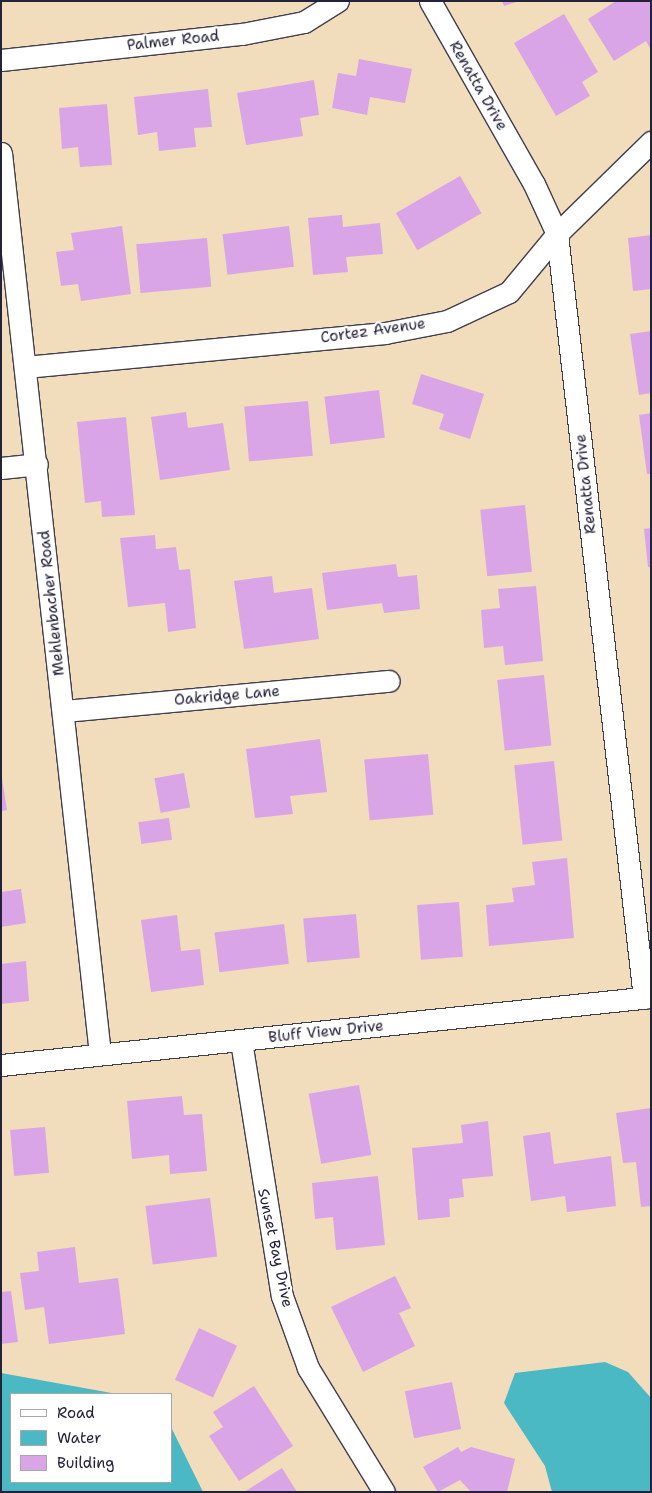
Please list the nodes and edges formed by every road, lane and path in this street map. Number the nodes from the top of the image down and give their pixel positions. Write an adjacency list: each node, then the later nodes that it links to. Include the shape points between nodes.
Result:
1 (338, 1): 3 (street, Palmer Road, via 304,22 242,34)
2 (430, 1): 6 (street, Renatta Drive, via 534,184)
3 (1, 60)
4 (651, 142): 6 (street, Cortez Avenue)
5 (1, 152): 7 (street, Mehlenbacher Road)
6 (557, 234): 7 (street, Cortez Avenue, via 509,292 446,321 385,333); 12 (street, Renatta Drive)
7 (25, 367): 8 (street, Mehlenbacher Road)
8 (37, 464): 9 (street); 11 (street, Mehlenbacher Road)
9 (1, 468)
10 (389, 681): 11 (street, Oakridge Lane)
11 (64, 710): 14 (street, Mehlenbacher Road)
12 (647, 998): 13 (street, Bluff View Drive)
13 (241, 1041): 14 (street, Bluff View Drive); 16 (street, Sunset Bay Drive, via 282,1296 308,1368)
14 (100, 1054): 15 (street, Bluff View Drive)
15 (1, 1065)
16 (384, 1492)

